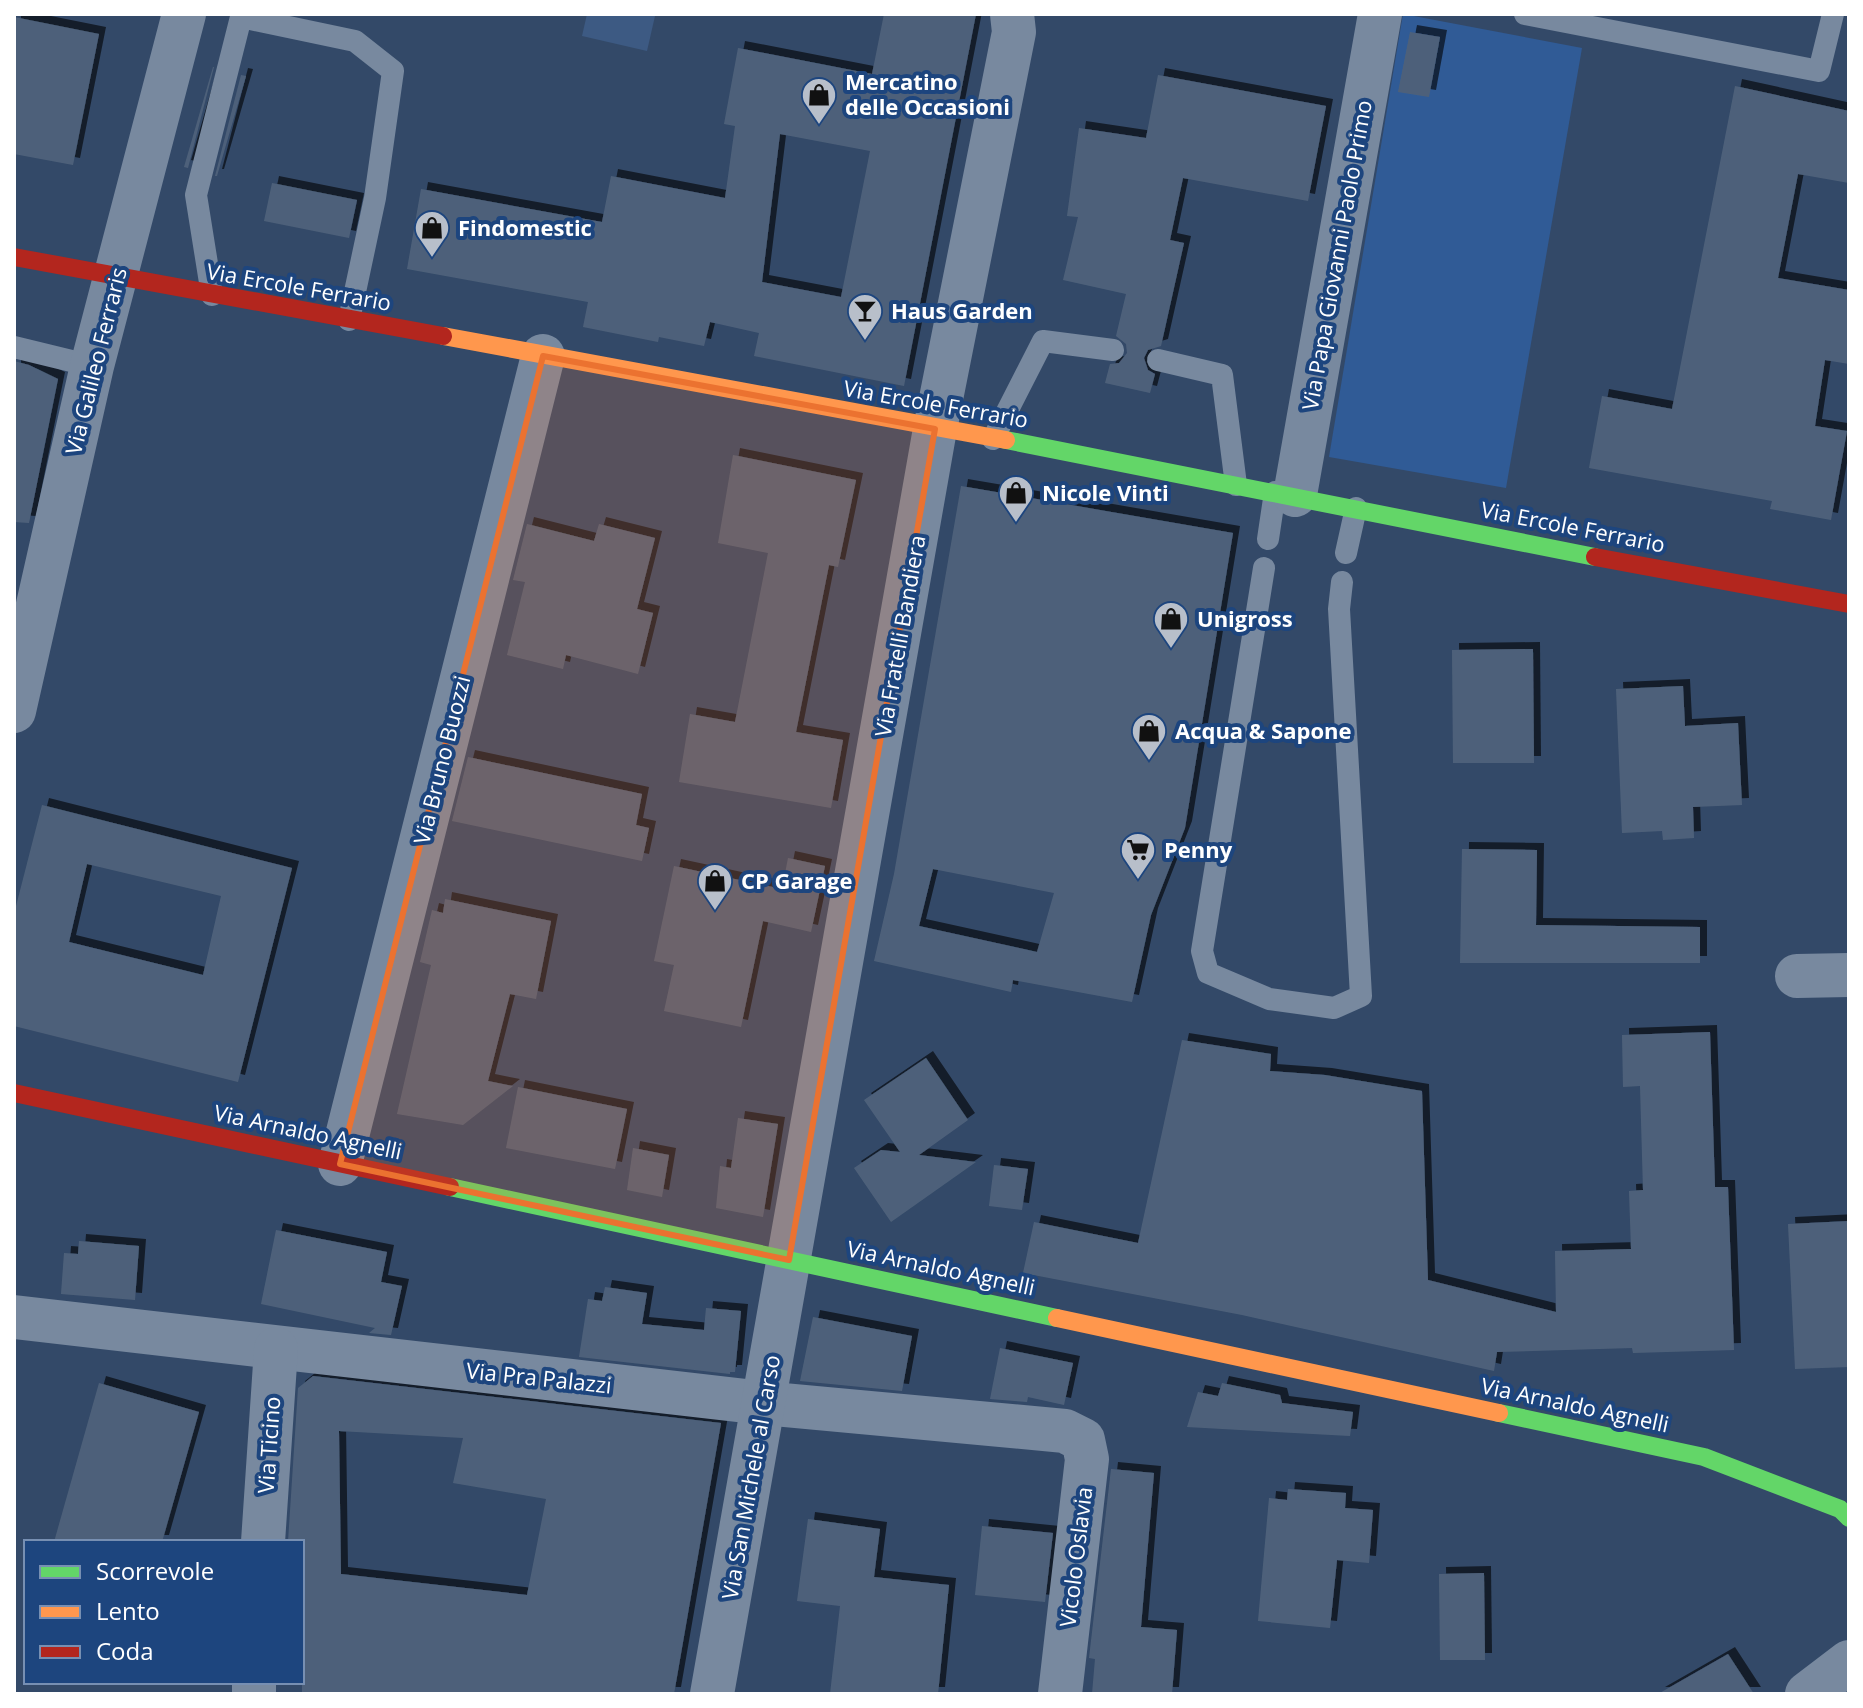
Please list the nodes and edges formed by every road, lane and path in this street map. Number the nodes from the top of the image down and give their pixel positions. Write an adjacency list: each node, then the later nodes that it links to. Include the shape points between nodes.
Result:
1 (184, 14): 7 (street, Via Galileo Ferraris)
2 (1012, 14): 15 (street, Via Fratelli Bandiera, via 1014,32)
3 (1380, 14): 18 (street, Via Papa Giovanni Paolo Primo)
4 (1525, 14): 5 (lane, via 1819,71)
5 (1833, 14)
6 (14, 257): 7 (main road, Via Ercole Ferrario)
7 (117, 278): 8 (main road, Via Ercole Ferrario); 14 (street, Via Galileo Ferraris)
8 (212, 295): 9 (main road, Via Ercole Ferrario); 9 (lane, via 196,195 241,17 355,41 393,71 375,198)
9 (349, 320): 12 (main road, Via Ercole Ferrario)
10 (14, 347): 14 (lane)
11 (1113, 350): 16 (lane, via 1043,341)
12 (543, 356): 15 (main road, Via Ercole Ferrario); 29 (street, Via Bruno Buozzi)
13 (1158, 360): 17 (lane, via 1222,375)
14 (92, 366): 25 (street, Via Galileo Ferraris)
15 (935, 429): 16 (main road, Via Ercole Ferrario); 30 (street, Via Fratelli Bandiera)
16 (993, 439): 17 (main road, Via Ercole Ferrario)
17 (1236, 485): 18 (main road, Via Ercole Ferrario)
18 (1285, 494): 19 (main road, Via Ercole Ferrario); 20 (lane)
19 (1356, 508): 21 (lane); 24 (main road, Via Ercole Ferrario)
20 (1268, 539)
21 (1346, 553)
22 (1264, 568): 23 (lane, via 1202,951 1208,973 1269,999 1334,1008 1361,996 1339,609)
23 (1342, 582)
24 (1849, 604)
25 (14, 711)
26 (1849, 975): 27 (street)
27 (1797, 976)
28 (14, 1093): 29 (main road, Via Arnaldo Agnelli)
29 (340, 1164): 30 (main road, Via Arnaldo Agnelli)
30 (789, 1260): 33 (street, Via San Michele al Carso); 35 (main road, Via Arnaldo Agnelli, via 1704,1457 1840,1509)
31 (14, 1317): 32 (street, Via Pra Palazzi)
32 (276, 1349): 33 (street, Via Pra Palazzi); 36 (street, Via Ticino)
33 (763, 1403): 34 (street, Via Pra Palazzi); 38 (street, Via San Michele al Carso)
34 (1065, 1431): 39 (street, Vicolo Oslavia, via 1083,1440 1087,1459)
35 (1849, 1518)
36 (263, 1540)
37 (1849, 1662): 40 (street)
38 (712, 1694)
39 (1060, 1694)
40 (1807, 1694)

